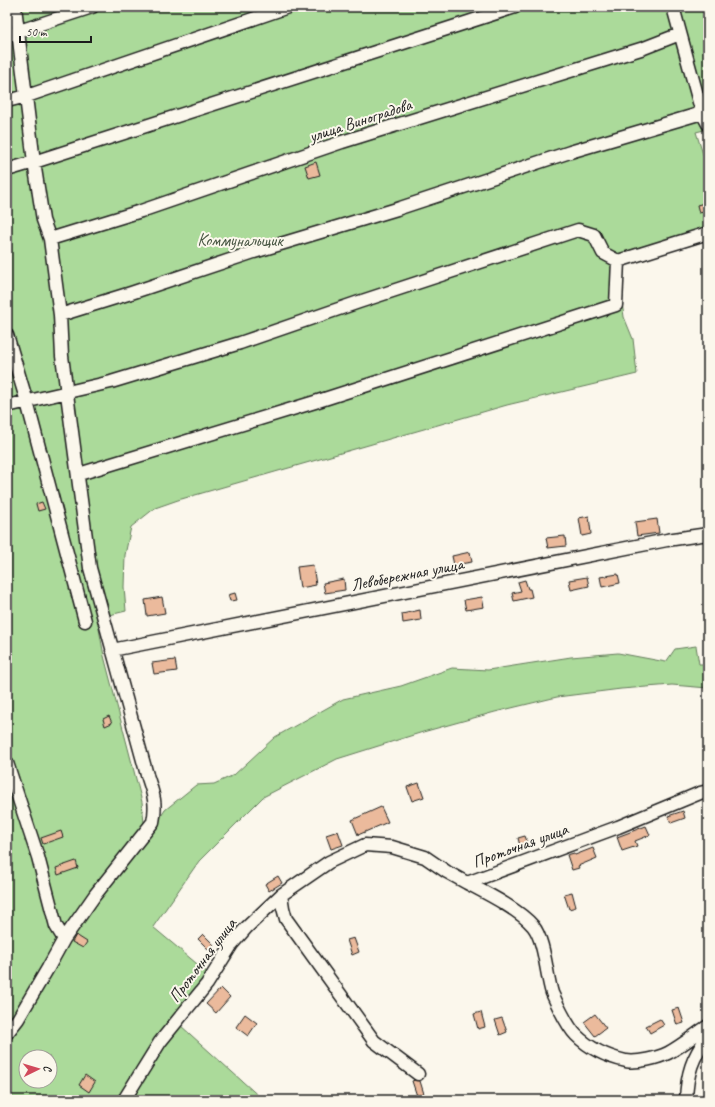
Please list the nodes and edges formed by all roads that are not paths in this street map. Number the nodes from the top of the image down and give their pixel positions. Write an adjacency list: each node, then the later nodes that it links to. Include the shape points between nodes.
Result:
1 (15, 7): 6 (street)
2 (92, 7): 6 (street)
3 (288, 7): 9 (street)
4 (515, 7): 13 (street)
5 (673, 7): 7 (street)
6 (19, 32): 8 (street); 9 (street)
7 (680, 34): 11 (street); 16 (street, улица Виноградова, via 644,48 342,142 148,209)
8 (7, 35)
9 (27, 96): 10 (street); 13 (street)
10 (7, 102)
11 (702, 113): 12 (street); 18 (street, via 570,152)
12 (708, 124)
13 (34, 162): 14 (street); 16 (street, via 44,220)
14 (7, 170)
15 (708, 233): 17 (street)
16 (50, 239): 18 (street)
17 (618, 261): 20 (street, via 603,253 594,235 578,230 240,343 111,382); 23 (street, via 616,305 322,400)
18 (60, 315): 20 (street, via 62,356)
19 (7, 335): 21 (street)
20 (68, 392): 21 (street); 23 (street)
21 (27, 402): 22 (street); 25 (street)
22 (7, 406)
23 (79, 474): 26 (street, via 90,568)
24 (708, 534): 26 (street, Левобережная улица)
25 (85, 621)
26 (112, 650): 31 (street, via 146,775 152,788 155,810 153,822)
27 (7, 763): 31 (street, via 38,857 56,926)
28 (708, 791): 29 (street, Проточная улица, via 618,828)
29 (467, 883): 30 (street, Проточная улица, via 425,858 392,847 365,845 329,862); 32 (street, via 518,913 532,925 540,940 553,993 563,1015 575,1034 587,1044 627,1062 641,1061 668,1053)
30 (281, 895): 35 (street, via 286,919 374,1041); 36 (street, Проточная улица, via 232,944 207,984 160,1042)
31 (64, 939): 33 (street, via 22,1013)
32 (708, 1026)
33 (7, 1033)
34 (708, 1036): 37 (street, via 699,1048 690,1070 686,1084)
35 (418, 1074)
36 (124, 1100)
37 (686, 1100)

